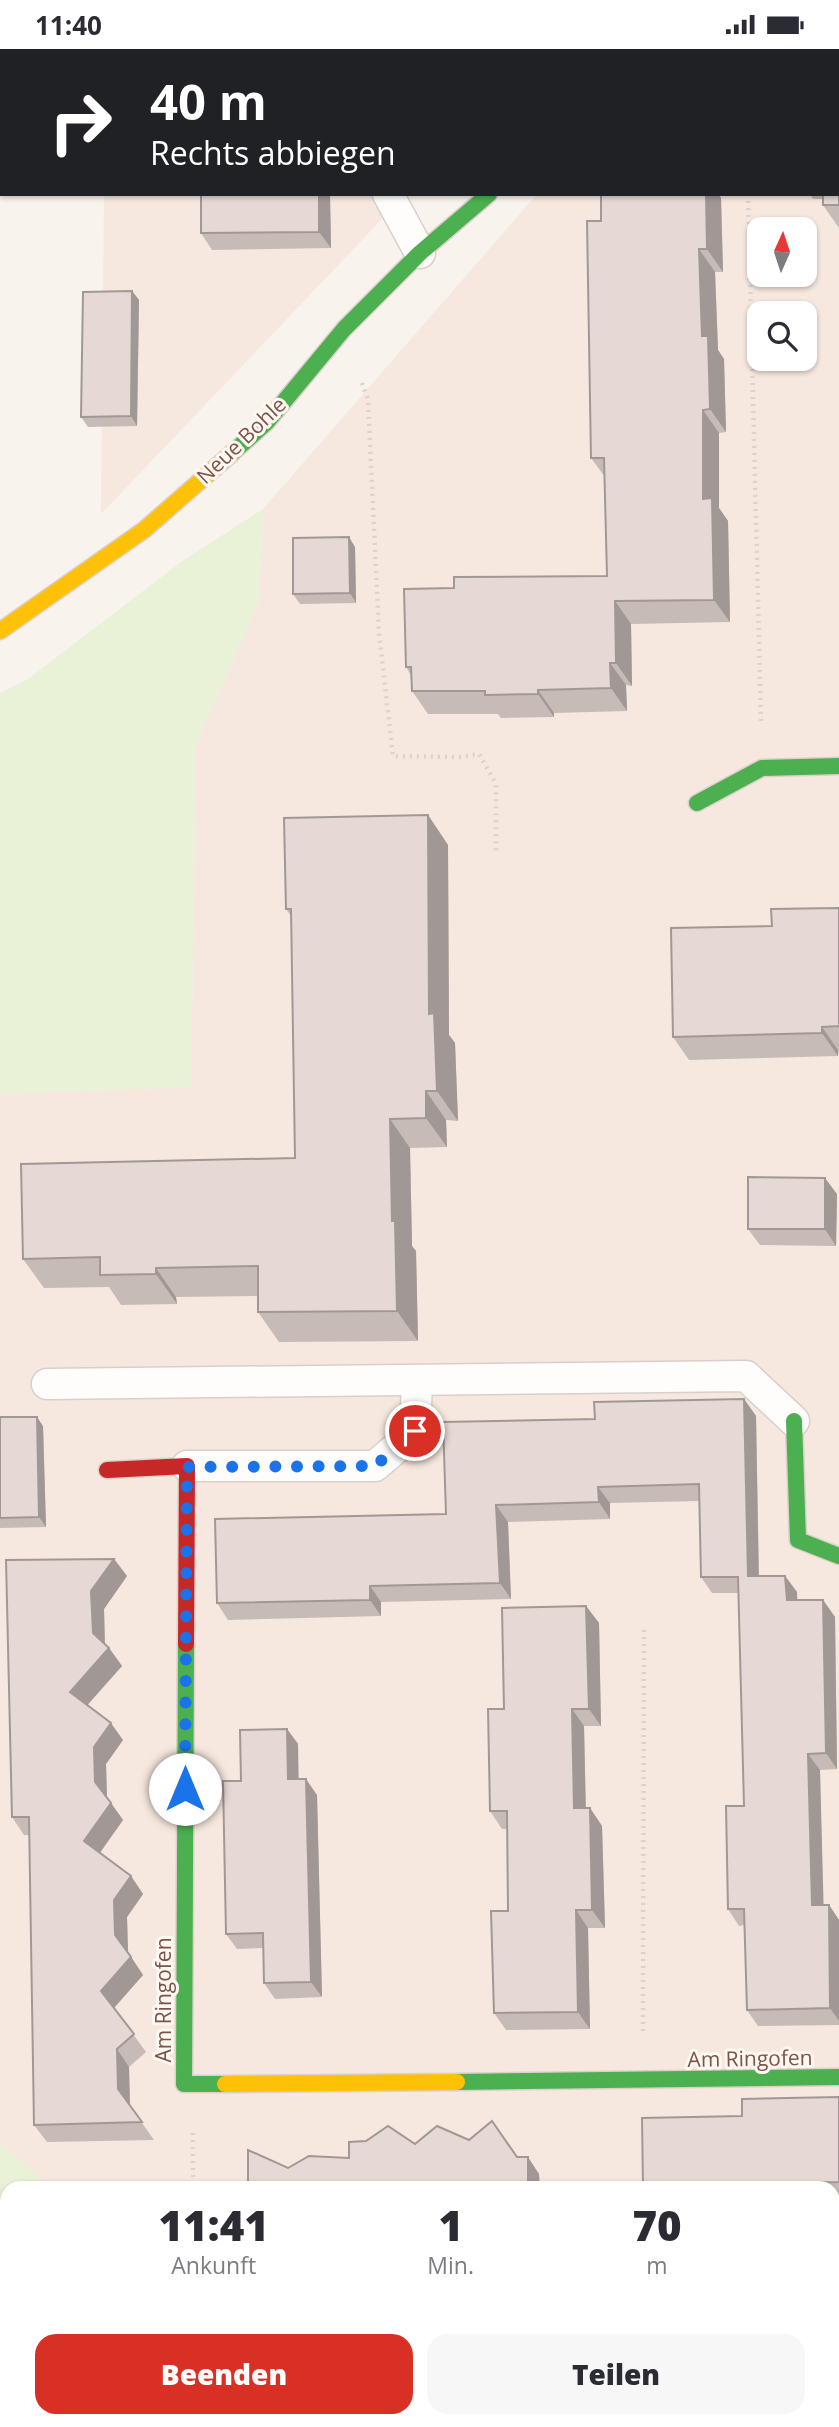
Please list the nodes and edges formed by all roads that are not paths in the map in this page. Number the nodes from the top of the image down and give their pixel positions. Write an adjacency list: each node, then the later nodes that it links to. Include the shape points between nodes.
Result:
1 (389, 196): 3 (lane)
2 (487, 196): 3 (street, Neue Bohle)
3 (420, 253): 4 (street, Neue Bohle, via 344,329 267,422 144,530)
4 (0, 631)
5 (839, 765): 6 (street, via 762,768)
6 (697, 803)
7 (417, 1381): 8 (lane); 9 (lane, via 746,1376); 10 (lane, via 415,1431 375,1466)
8 (47, 1384)
9 (794, 1420): 12 (street, via 798,1540)
10 (187, 1467): 11 (street); 13 (street, Am Ringofen, via 184,2084)
11 (107, 1470)
12 (839, 1556)
13 (839, 2077)

